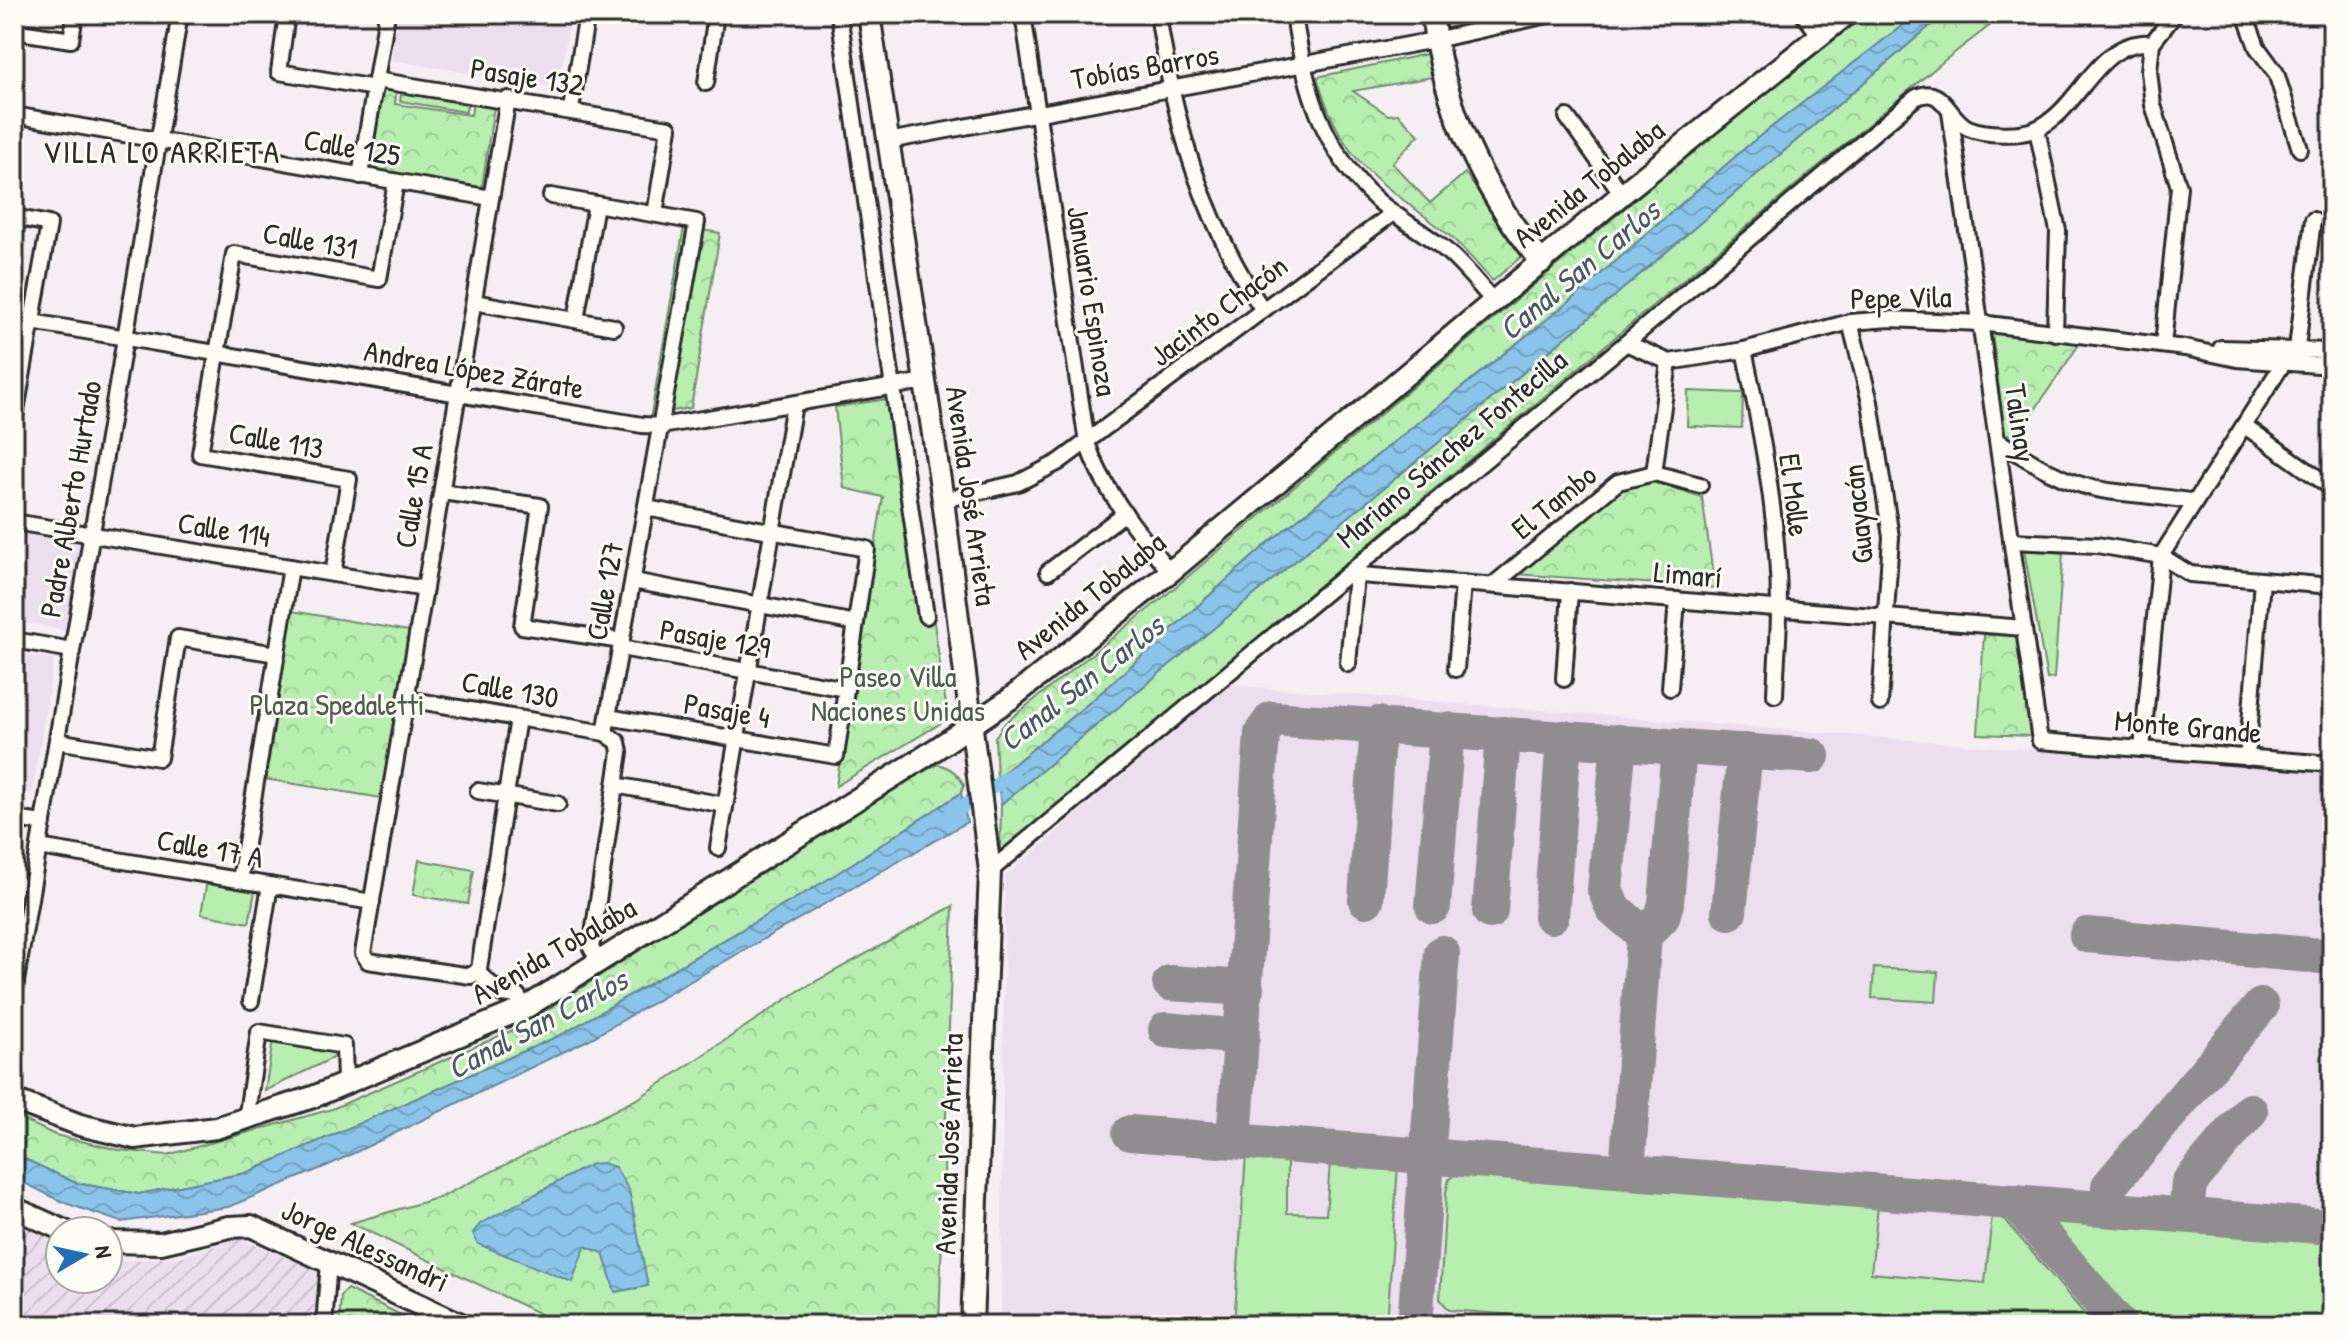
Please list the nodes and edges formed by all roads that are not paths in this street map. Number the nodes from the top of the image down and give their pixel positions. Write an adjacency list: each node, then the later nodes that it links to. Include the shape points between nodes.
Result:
1 (75, 14): 18 (street, via 71,40)
2 (180, 14): 33 (street, Padre Alberto Hurtado)
3 (287, 14): 24 (street, Pasaje 132, via 279,72)
4 (387, 14): 24 (street)
5 (587, 14): 27 (street)
6 (716, 14): 23 (street)
7 (839, 14): 69 (street)
8 (869, 14): 34 (main road, Avenida José Arrieta)
9 (1023, 14): 29 (street, Januario Espinoza)
10 (1158, 14): 25 (street)
11 (1294, 14): 22 (street)
12 (1432, 14): 20 (main road)
13 (1552, 14): 20 (street, Tobías Barros)
14 (1803, 14): 19 (street)
15 (1847, 14): 19 (main road, Avenida Tobalaba)
16 (2175, 14): 21 (street)
17 (2245, 14): 35 (street, via 2257,47 2276,73)
18 (14, 31)
19 (1820, 35): 38 (main road, Avenida Tobalaba)
20 (1435, 40): 22 (street, Tobías Barros); 46 (main road, via 1452,106 1477,166)
21 (2152, 43): 32 (street, via 2135,43 2113,53); 59 (street, via 2153,105 2179,187)
22 (1301, 65): 25 (street, Tobías Barros); 42 (street, via 1315,111 1336,150)
23 (706, 83)
24 (376, 84): 26 (street, Pasaje 132); 36 (street)
25 (1170, 89): 29 (street, Tobías Barros); 49 (street, via 1203,200)
26 (508, 99): 27 (street, Pasaje 132); 40 (street, Calle 15 A)
27 (571, 109): 43 (street, Pasaje 132, via 669,128)
28 (1950, 112): 32 (street, via 1968,128 2007,134); 54 (street, Talinay); 58 (street, Mariano Sánchez Fontecilla, via 1936,95 1915,98)
29 (1037, 113): 34 (street, Tobías Barros); 76 (street, Januario Espinoza)
30 (14, 115): 33 (street, Calle 125)
31 (1567, 117): 38 (street)
32 (2037, 129): 56 (street, via 2058,231)
33 (158, 140): 36 (street, Calle 125); 57 (street, Padre Alberto Hurtado)
34 (888, 141): 68 (main road, Avenida José Arrieta)
35 (2300, 149)
36 (360, 176): 37 (street, Calle 125)
37 (396, 182): 40 (street, Calle 125); 64 (street, Calle 131, via 379,279 234,254)
38 (1622, 194): 46 (main road, Avenida Tobalaba)
39 (551, 196): 41 (street)
40 (491, 198): 47 (street, Calle 15 A)
41 (596, 204): 43 (street); 51 (street)
42 (1393, 213): 48 (street, via 1448,252); 49 (street, Jacinto Chacón)
43 (655, 214): 73 (street, Calle 127, via 697,222)
44 (14, 217): 52 (street, via 49,224)
45 (2313, 220): 61 (street)
46 (1542, 262): 48 (main road, Avenida Tobalaba)
47 (474, 302): 51 (street); 70 (street, Calle 15 A)
48 (1494, 302): 92 (main road, Avenida Tobalaba)
49 (1263, 310): 76 (street, Jacinto Chacón)
50 (14, 319): 52 (street, Andrea López Zárate)
51 (576, 320): 55 (street)
52 (32, 322): 57 (street, Andrea López Zárate); 72 (street)
53 (1850, 322): 54 (street, Pepe Vila); 62 (street, Pepe Vila); 106 (street, Guayacán, via 1870,402 1891,537)
54 (1980, 323): 56 (street, Pepe Vila); 75 (street, Talinay)
55 (614, 327)
56 (2055, 333): 59 (street, Pepe Vila)
57 (125, 338): 64 (street, Andrea López Zárate); 87 (street, Padre Alberto Hurtado)
58 (1626, 343): 65 (street); 94 (street, Mariano Sánchez Fontecilla)
59 (2163, 345): 60 (street, Pepe Vila)
60 (2185, 348): 61 (street, Pepe Vila); 66 (street, Pepe Vila)
61 (2297, 348): 63 (street, Pepe Vila); 66 (street)
62 (1744, 350): 65 (street, Pepe Vila); 104 (street, El Molle, via 1768,484)
63 (2332, 351)
64 (217, 353): 70 (street, Andrea López Zárate); 93 (street, Calle 113, via 200,454 349,479)
65 (1669, 362): 77 (street)
66 (2284, 362): 67 (street, Pepe Vila); 74 (street)
67 (2332, 366)
68 (925, 381): 69 (street, Andrea López Zárate); 81 (main road, Avenida José Arrieta)
69 (891, 387): 71 (street, Andrea López Zárate); 105 (street)
70 (458, 394): 73 (street, Andrea López Zárate); 80 (street, Calle 15 A)
71 (794, 404): 73 (street, Andrea López Zárate); 86 (street)
72 (14, 422)
73 (661, 426): 83 (street, Calle 127)
74 (2245, 426): 79 (street); 82 (street)
75 (1997, 440): 82 (street, via 2039,468 2100,490); 88 (street, Talinay)
76 (1087, 443): 81 (street, Jacinto Chacón, via 1026,480); 84 (street, Januario Espinoza)
77 (1654, 473): 78 (street); 98 (street, El Tambo, via 1618,482)
78 (1700, 485)
79 (2332, 488)
80 (442, 492): 100 (street, Calle 15 A); 110 (street, Pasaje 129, via 540,506 522,626)
81 (943, 500): 124 (main road, Avenida José Arrieta)
82 (2194, 502): 89 (street)
83 (646, 508): 86 (street); 95 (street, Calle 127)
84 (1125, 513): 91 (street); 92 (street, Januario Espinoza)
85 (14, 522): 87 (street, Calle 114)
86 (772, 531): 103 (street); 107 (street, via 867,549)
87 (92, 535): 90 (street, Calle 114); 111 (street, Padre Alberto Hurtado)
88 (2011, 541): 89 (street, via 2097,545); 108 (street, Talinay)
89 (2161, 556): 96 (street, via 2190,574); 129 (street)
90 (291, 567): 93 (street, Calle 114); 112 (street)
91 (1048, 572)
92 (1170, 572): 124 (main road, Avenida Tobalaba)
93 (333, 574): 100 (street, Calle 114)
94 (1352, 574): 97 (street, Limarí); 113 (street); 141 (street, Mariano Sánchez Fontecilla)
95 (633, 581): 103 (street); 110 (street, Calle 127)
96 (2262, 581): 99 (street); 130 (street)
97 (1463, 583): 98 (street, Limarí); 114 (street)
98 (1493, 585): 101 (street, Limarí)
99 (2332, 586)
100 (425, 589): 120 (street, Calle 15 A)
101 (1570, 591): 102 (street, Limarí); 116 (street)
102 (1677, 600): 104 (street, Limarí); 117 (street)
103 (759, 605): 107 (street); 115 (street)
104 (1779, 608): 106 (street, Limarí); 119 (street, El Molle)
105 (926, 616)
106 (1887, 616): 108 (street, Limarí); 121 (street, Guayacán)
107 (856, 623): 118 (street)
108 (2024, 628): 128 (street, Talinay)
109 (14, 640): 111 (street)
110 (622, 644): 115 (street, Pasaje 129); 122 (street, Calle 127)
111 (72, 650): 127 (street, Padre Alberto Hurtado)
112 (277, 654): 127 (street, via 178,638 159,758); 142 (street)
113 (1348, 664)
114 (1456, 669)
115 (748, 671): 118 (street, Pasaje 129); 126 (street)
116 (1564, 679)
117 (1670, 688)
118 (846, 689): 126 (street, Pasaje 4, via 836,756)
119 (1775, 695)
120 (407, 699): 123 (street, Calle 130); 144 (street, Calle 15 A)
121 (1880, 703)
122 (608, 717): 125 (street, Calle 127); 126 (street, Pasaje 4)
123 (518, 718): 125 (street, Calle 130); 134 (street)
124 (972, 726): 141 (main road, Avenida José Arrieta); 145 (main road, Avenida Tobalaba)
125 (605, 733): 132 (street, via 618,742 620,752)
126 (736, 739): 136 (street)
127 (57, 741): 138 (street, Padre Alberto Hurtado)
128 (2040, 741): 129 (street, Monte Grande)
129 (2142, 749): 130 (street, Monte Grande)
130 (2247, 758): 131 (street, Monte Grande)
131 (2332, 764)
132 (615, 785): 136 (street); 145 (street, via 591,948)
133 (478, 791): 134 (street)
134 (506, 795): 135 (street); 146 (street)
135 (558, 804)
136 (725, 805): 140 (street)
137 (14, 819): 138 (street)
138 (43, 823): 139 (street, Padre Alberto Hurtado)
139 (39, 847): 142 (street, Calle 17 A); 147 (street, Padre Alberto Hurtado)
140 (718, 848)
141 (990, 871): 159 (main road, Avenida José Arrieta)
142 (240, 880): 143 (street, Calle 17 A)
143 (270, 885): 144 (street, Calle 17 A); 148 (street)
144 (372, 902): 146 (street, Calle 15 A, via 363,953 368,961 471,976)
145 (600, 963): 149 (main road, Avenida Tobalaba)
146 (477, 972): 149 (street, via 502,994 518,996)
147 (14, 993)
148 (251, 1001)
149 (525, 1008): 150 (main road, Avenida Tobalaba)
150 (345, 1083): 152 (main road, Avenida Tobalaba); 152 (street, via 344,1046 259,1032)
151 (14, 1100): 152 (main road, Avenida Tobalaba, via 80,1125 135,1138)
152 (246, 1120)
153 (14, 1208): 154 (main road)
154 (44, 1222)
155 (124, 1242): 156 (main road, Jorge Alessandri, via 161,1243 241,1225)
156 (329, 1262): 157 (street); 158 (main road, Jorge Alessandri)
157 (324, 1325)
158 (463, 1325)
159 (972, 1325)

